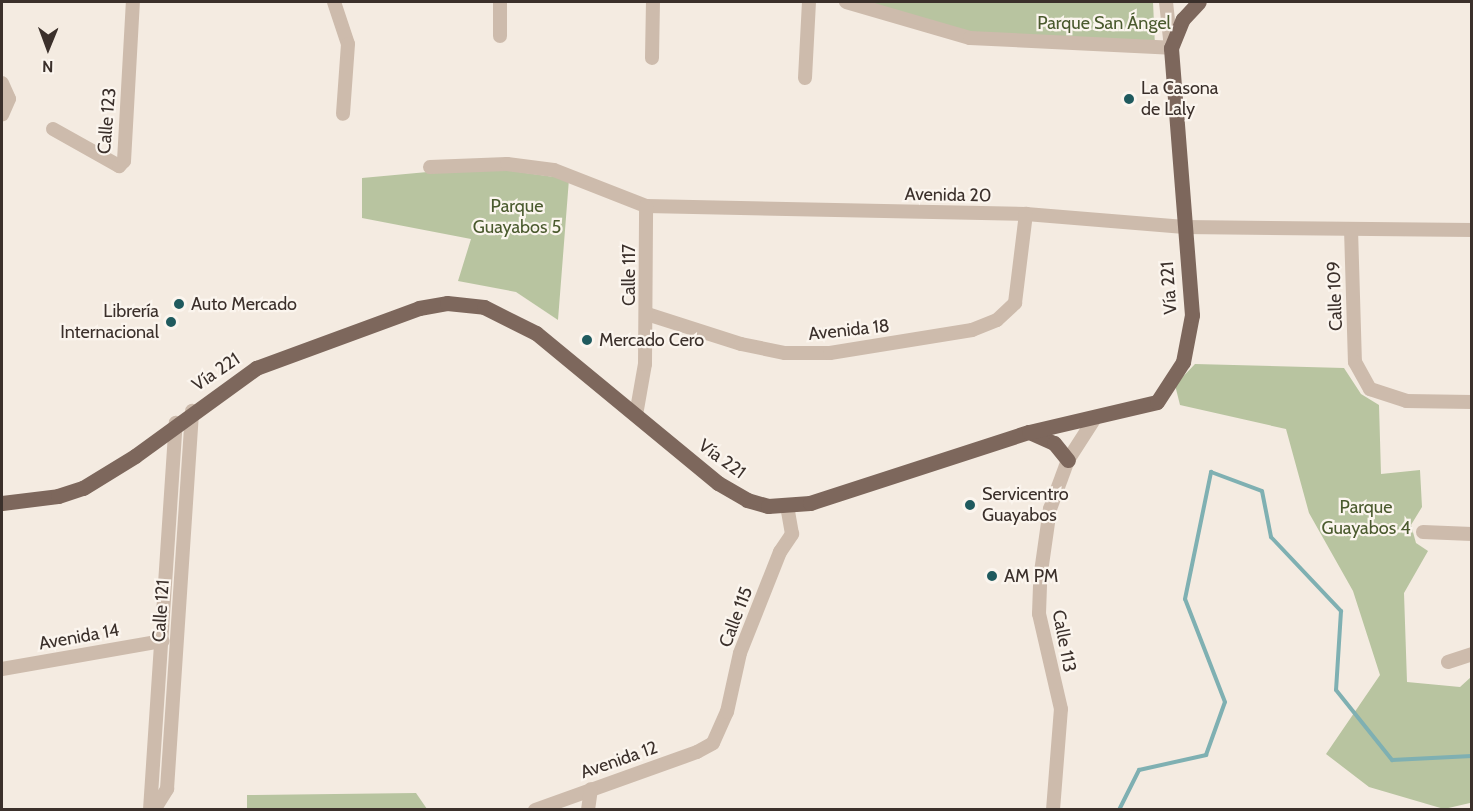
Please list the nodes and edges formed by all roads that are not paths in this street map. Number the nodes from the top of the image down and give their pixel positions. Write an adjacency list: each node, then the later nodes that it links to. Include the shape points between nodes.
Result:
1 (133, 2): 16 (street, Calle 123, via 124,161 118,166)
2 (334, 2): 14 (street, via 348,44)
3 (500, 2): 9 (street)
4 (653, 2): 11 (street)
5 (809, 2): 12 (street)
6 (846, 2): 10 (street, via 970,38)
7 (1166, 2): 10 (street)
8 (1197, 2): 10 (main road, Vía 221, via 1183,19)
9 (500, 36)
10 (1171, 48): 20 (main road, Vía 221)
11 (652, 58)
12 (805, 78)
13 (2, 83): 15 (street, via 9,99)
14 (343, 114)
15 (2, 115)
16 (53, 129)
17 (430, 167): 18 (street, Avenida 20, via 507,164 554,170)
18 (646, 206): 19 (street, Avenida 20); 23 (street, Calle 117)
19 (1026, 214): 20 (street, Avenida 20); 23 (street, Avenida 18, via 1015,303 997,320 972,330 830,353 785,353 741,344)
20 (1184, 226): 21 (street, Avenida 20); 27 (main road, Vía 221, via 1192,315 1184,362 1157,402)
21 (1351, 230): 22 (street, Avenida 20); 24 (street, Calle 109, via 1355,362 1370,389 1406,401)
22 (1472, 230)
23 (647, 314): 26 (street, Calle 117, via 645,364)
24 (1472, 402)
25 (192, 411): 26 (main road, Vía 221, via 256,368 418,308 447,303 484,308 512,318); 28 (main road, Vía 221); 41 (street, Calle 121, via 167,789)
26 (636, 415): 32 (main road, Vía 221, via 718,483 747,500)
27 (1095, 418): 29 (main road, Vía 221); 30 (street, Calle 113)
28 (176, 423): 31 (main road, Vía 221, via 135,456 82,488 58,496); 35 (street, Calle 121)
29 (1029, 432): 30 (main road, via 1054,443); 32 (main road, Vía 221, via 810,503)
30 (1068, 460): 44 (street, Calle 113, via 1050,509 1040,579 1039,614 1061,709)
31 (2, 503)
32 (787, 506): 39 (street, Calle 115, via 792,534 780,552 740,653 727,712)
33 (1423, 532): 34 (street)
34 (1472, 534)
35 (163, 641): 38 (street, Avenida 14); 41 (street, Calle 121)
36 (1472, 654): 37 (street)
37 (1448, 662)
38 (2, 669)
39 (713, 743): 40 (street, Avenida 12)
40 (591, 789): 42 (street, Avenida 12); 43 (street)
41 (152, 810)
42 (535, 810)
43 (588, 810)
44 (1053, 810)

